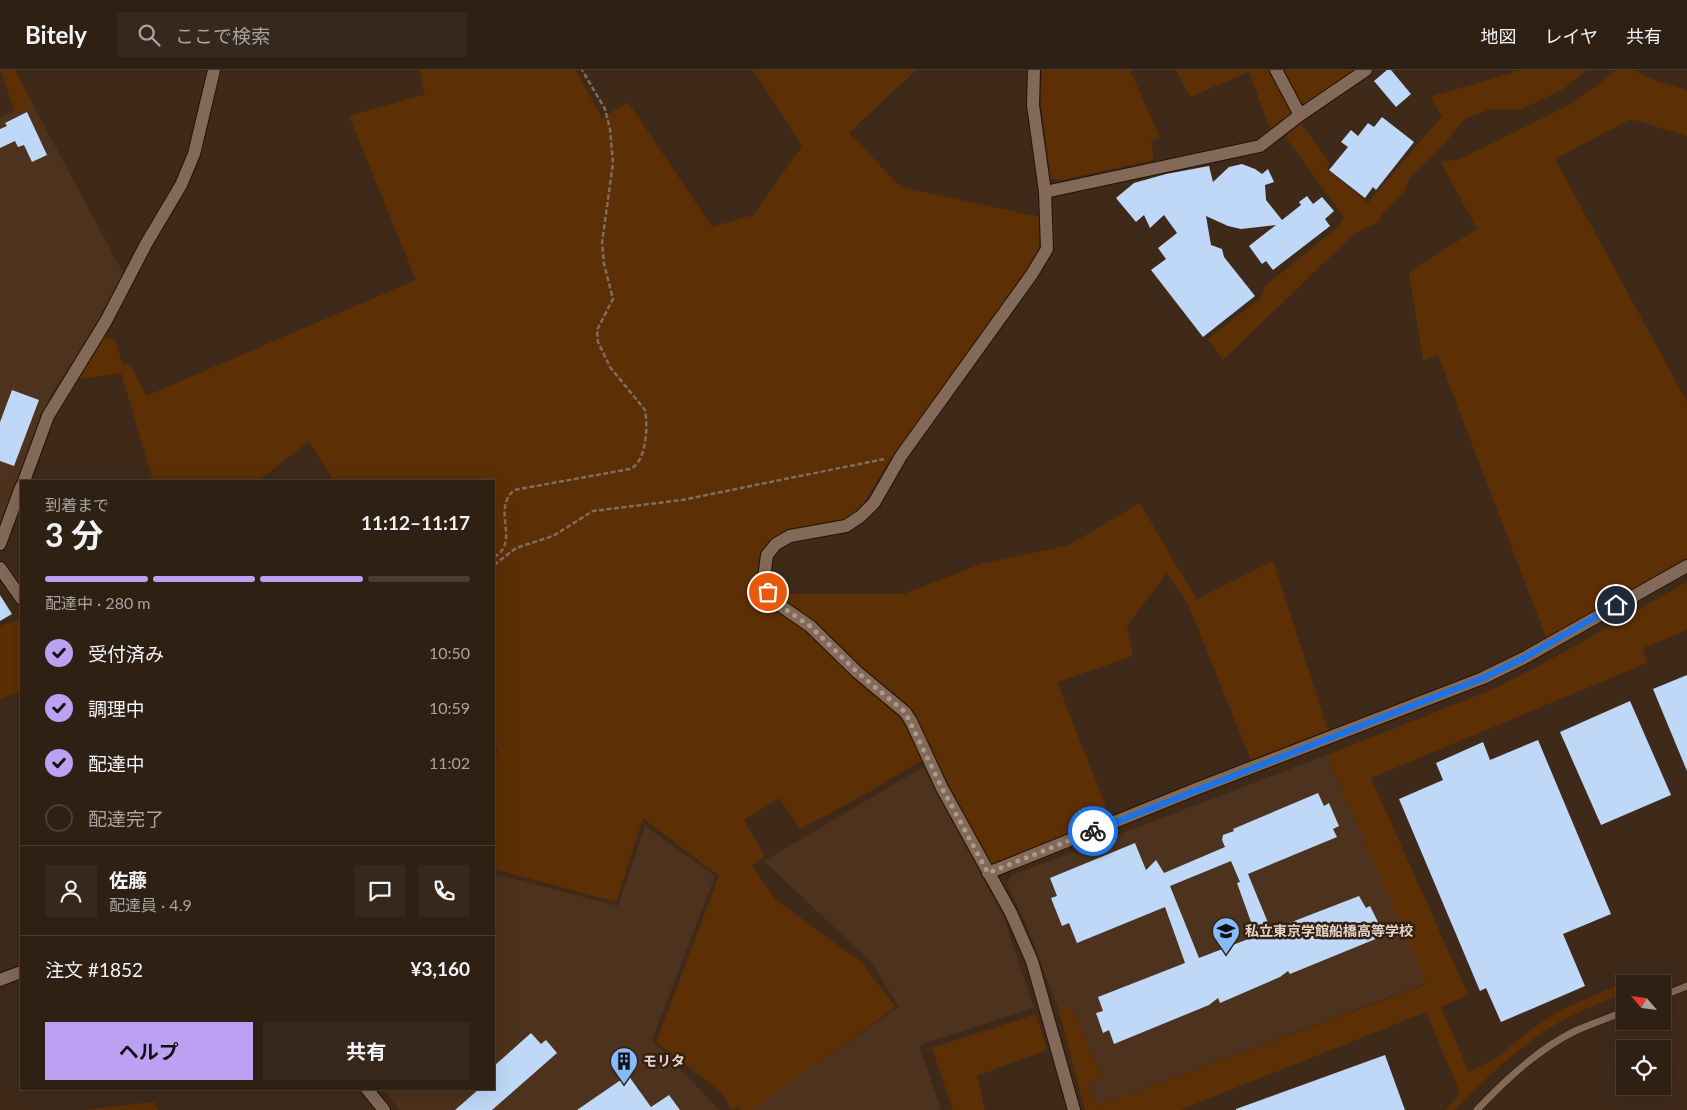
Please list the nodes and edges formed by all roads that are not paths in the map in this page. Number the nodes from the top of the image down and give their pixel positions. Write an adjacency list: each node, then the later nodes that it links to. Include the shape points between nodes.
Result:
1 (214, 70): 7 (street, via 194,154 181,185 106,321 48,416)
2 (1034, 70): 6 (street, via 1033,105)
3 (1276, 70): 5 (street)
4 (1366, 70): 5 (street)
5 (1300, 115): 6 (street, via 1260,146)
6 (1045, 192): 14 (street, via 1047,249 1021,291 901,456 874,504 846,526 790,536 776,544 768,554 764,578 768,592 778,604 810,626 857,672 905,712)
7 (24, 480)
8 (20, 491): 9 (street)
9 (0, 544)
10 (1687, 566): 14 (street, via 1483,678)
11 (0, 568): 12 (street)
12 (4, 582): 13 (street)
13 (20, 597)
14 (988, 873): 22 (street, via 1012,913 1032,960)
15 (20, 972): 16 (street)
16 (0, 980)
17 (1687, 986): 18 (lane)
18 (1671, 992)
19 (1616, 1015): 23 (lane, via 1574,1032 1548,1048 1520,1068)
20 (368, 1090): 21 (street)
21 (384, 1110)
22 (1074, 1110)
23 (1477, 1110)

